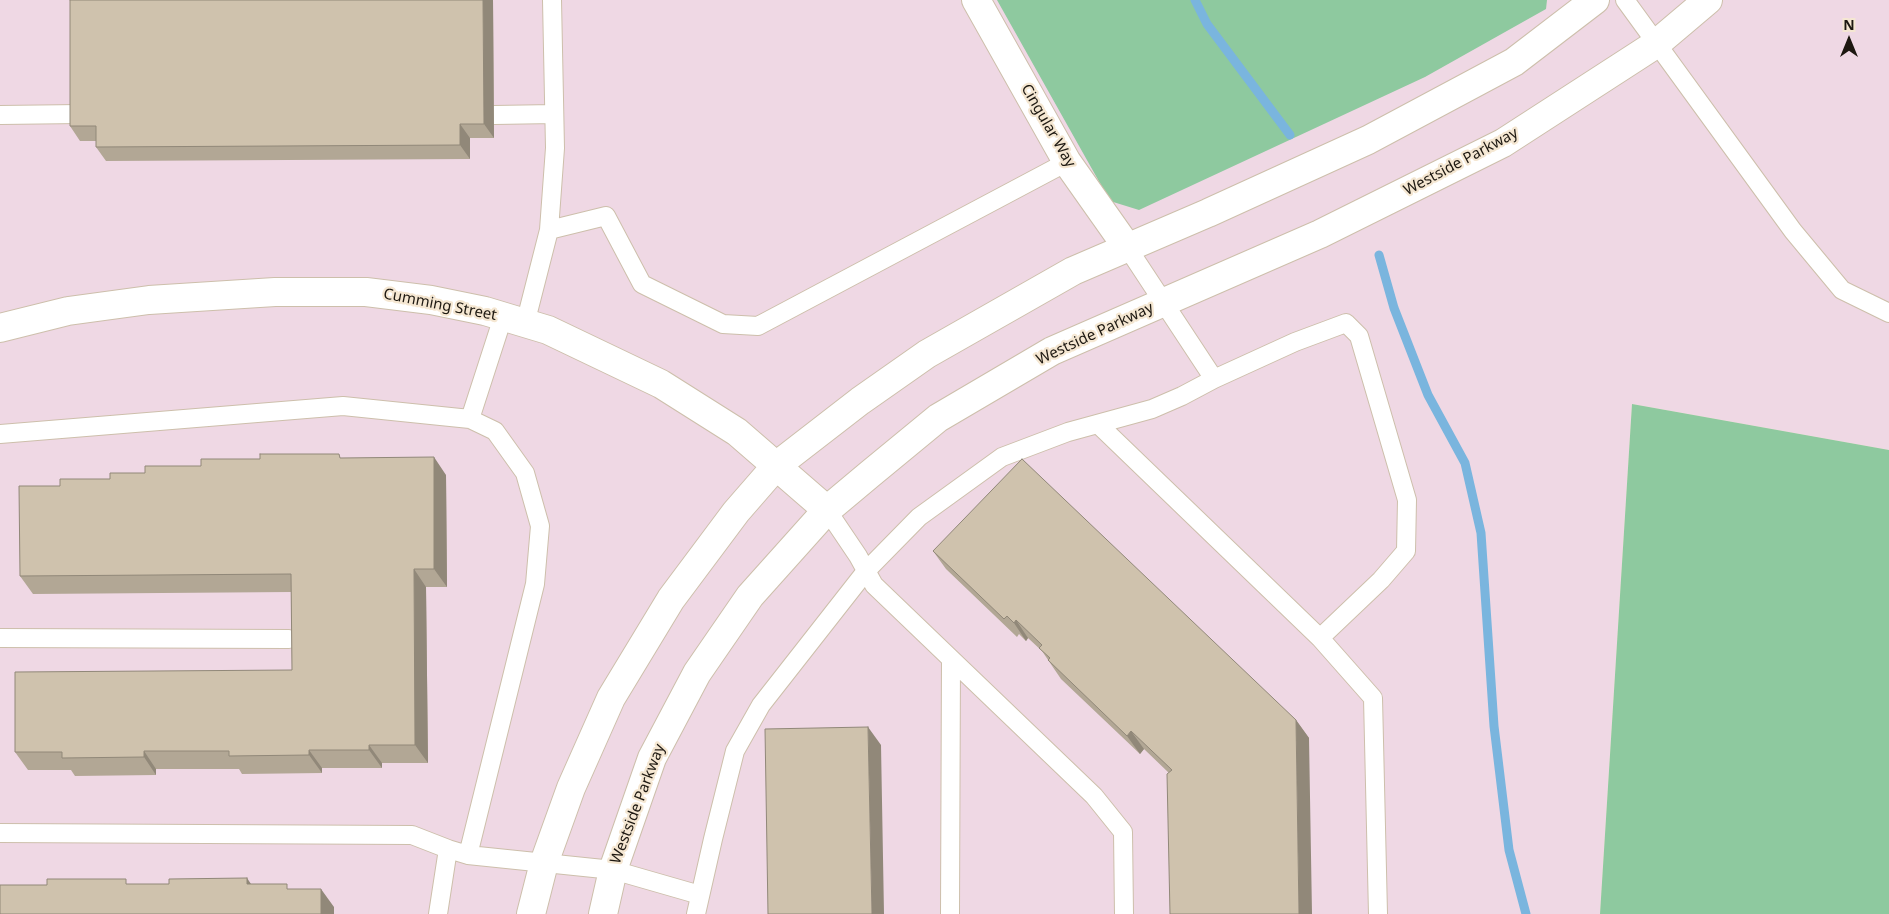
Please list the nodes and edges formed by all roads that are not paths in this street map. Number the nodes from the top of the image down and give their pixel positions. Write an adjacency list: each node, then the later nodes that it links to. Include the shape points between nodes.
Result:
1 (552, 0): 9 (lane)
2 (976, 0): 11 (main road, Cingular Way)
3 (1595, 0): 13 (main road, via 1514,62 1368,140)
4 (1625, 0): 6 (lane)
5 (1708, 0): 6 (main road, Westside Parkway)
6 (1656, 44): 14 (main road, Westside Parkway, via 1503,143 1320,234); 15 (lane, via 1793,231 1842,290)
7 (80, 114): 10 (lane)
8 (494, 114): 9 (lane)
9 (554, 114): 12 (lane)
10 (0, 115)
11 (1067, 162): 12 (lane, via 758,326 723,324 642,284 606,216); 13 (main road, Cingular Way)
12 (549, 230): 16 (lane)
13 (1127, 247): 14 (lane); 22 (main road, via 1073,271 927,354)
14 (1164, 302): 18 (lane); 23 (main road, Westside Parkway, via 1052,351 938,418)
15 (1889, 313)
16 (514, 320): 17 (main road, Cumming Street, via 431,300 366,292 275,292 149,300 68,311); 19 (lane); 22 (main road, Cumming Street, via 548,330 660,384 737,432)
17 (0, 328)
18 (1214, 379): 20 (lane, via 1152,409); 26 (lane, via 1346,322 1359,336 1407,500 1406,551 1381,580)
19 (470, 419): 21 (lane, via 344,406); 31 (lane, via 495,431 525,474 540,526 534,584)
20 (1098, 424): 24 (lane, via 1002,457 919,517); 26 (lane)
21 (0, 434)
22 (776, 466): 23 (main road, Cumming Street); 32 (main road, via 736,512 671,599 611,698 571,788)
23 (827, 510): 24 (lane); 33 (main road, Westside Parkway, via 750,596 696,673 652,758)
24 (866, 571): 28 (lane, via 874,585); 34 (lane, via 761,705 735,751)
25 (0, 638): 27 (lane)
26 (1320, 638): 41 (lane, via 1373,698)
27 (289, 639)
28 (951, 659): 39 (lane); 40 (lane, via 1094,796 1123,832)
29 (0, 833): 30 (lane, via 412,835)
30 (448, 849): 31 (lane); 35 (lane)
31 (468, 854): 32 (lane)
32 (544, 863): 33 (lane); 36 (main road)
33 (613, 870): 34 (lane); 37 (main road, Westside Parkway)
34 (700, 895): 38 (lane)
35 (438, 914)
36 (531, 914)
37 (603, 914)
38 (696, 914)
39 (950, 914)
40 (1124, 914)
41 (1378, 914)

